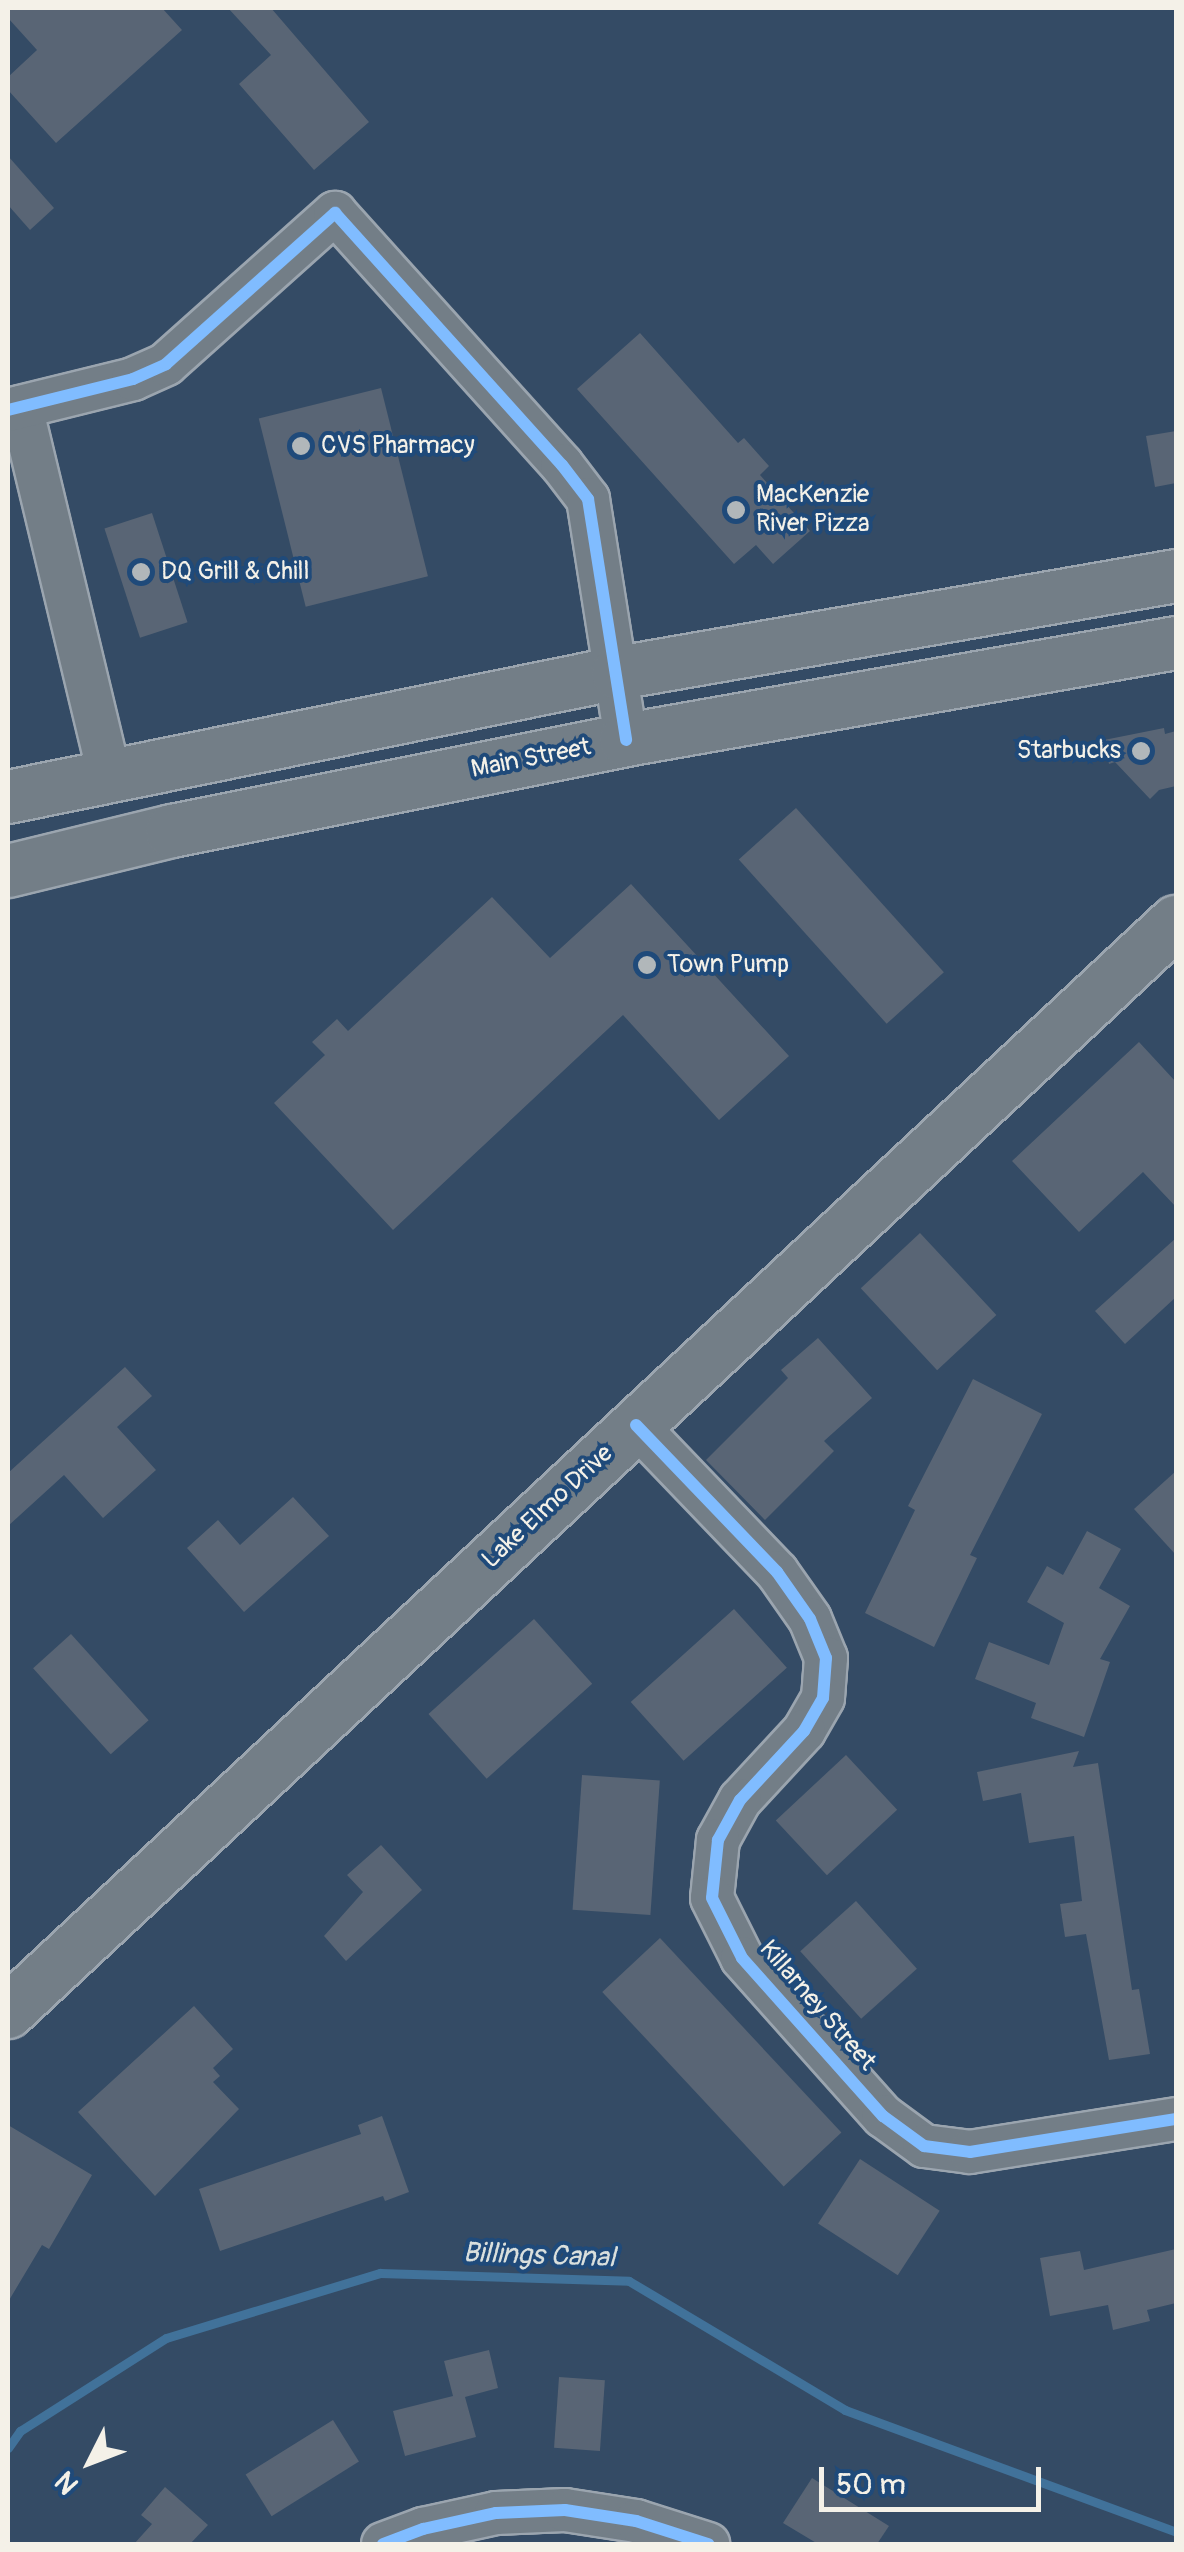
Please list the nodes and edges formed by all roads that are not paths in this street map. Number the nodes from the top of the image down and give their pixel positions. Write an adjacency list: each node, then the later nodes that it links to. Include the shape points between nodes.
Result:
1 (14, 408): 4 (street, via 133,379 166,364 335,213 588,499); 6 (street)
2 (1176, 576): 4 (main road)
3 (1176, 643): 5 (main road, Main Street)
4 (618, 673): 5 (street); 6 (main road)
5 (626, 740): 8 (main road, Main Street)
6 (109, 774): 7 (main road)
7 (8, 797)
8 (8, 870)
9 (1176, 922): 10 (main road, Lake Elmo Drive)
10 (636, 1425): 11 (main road, Lake Elmo Drive); 12 (street, Killarney Street, via 776,1572 810,1619 826,1658 823,1698 804,1730 740,1800 718,1840 712,1898 742,1958 883,2116 924,2146 970,2152)
11 (8, 2012)
12 (1176, 2119)
13 (383, 2544): 14 (street, via 496,2513 565,2510 636,2521)
14 (708, 2544)

